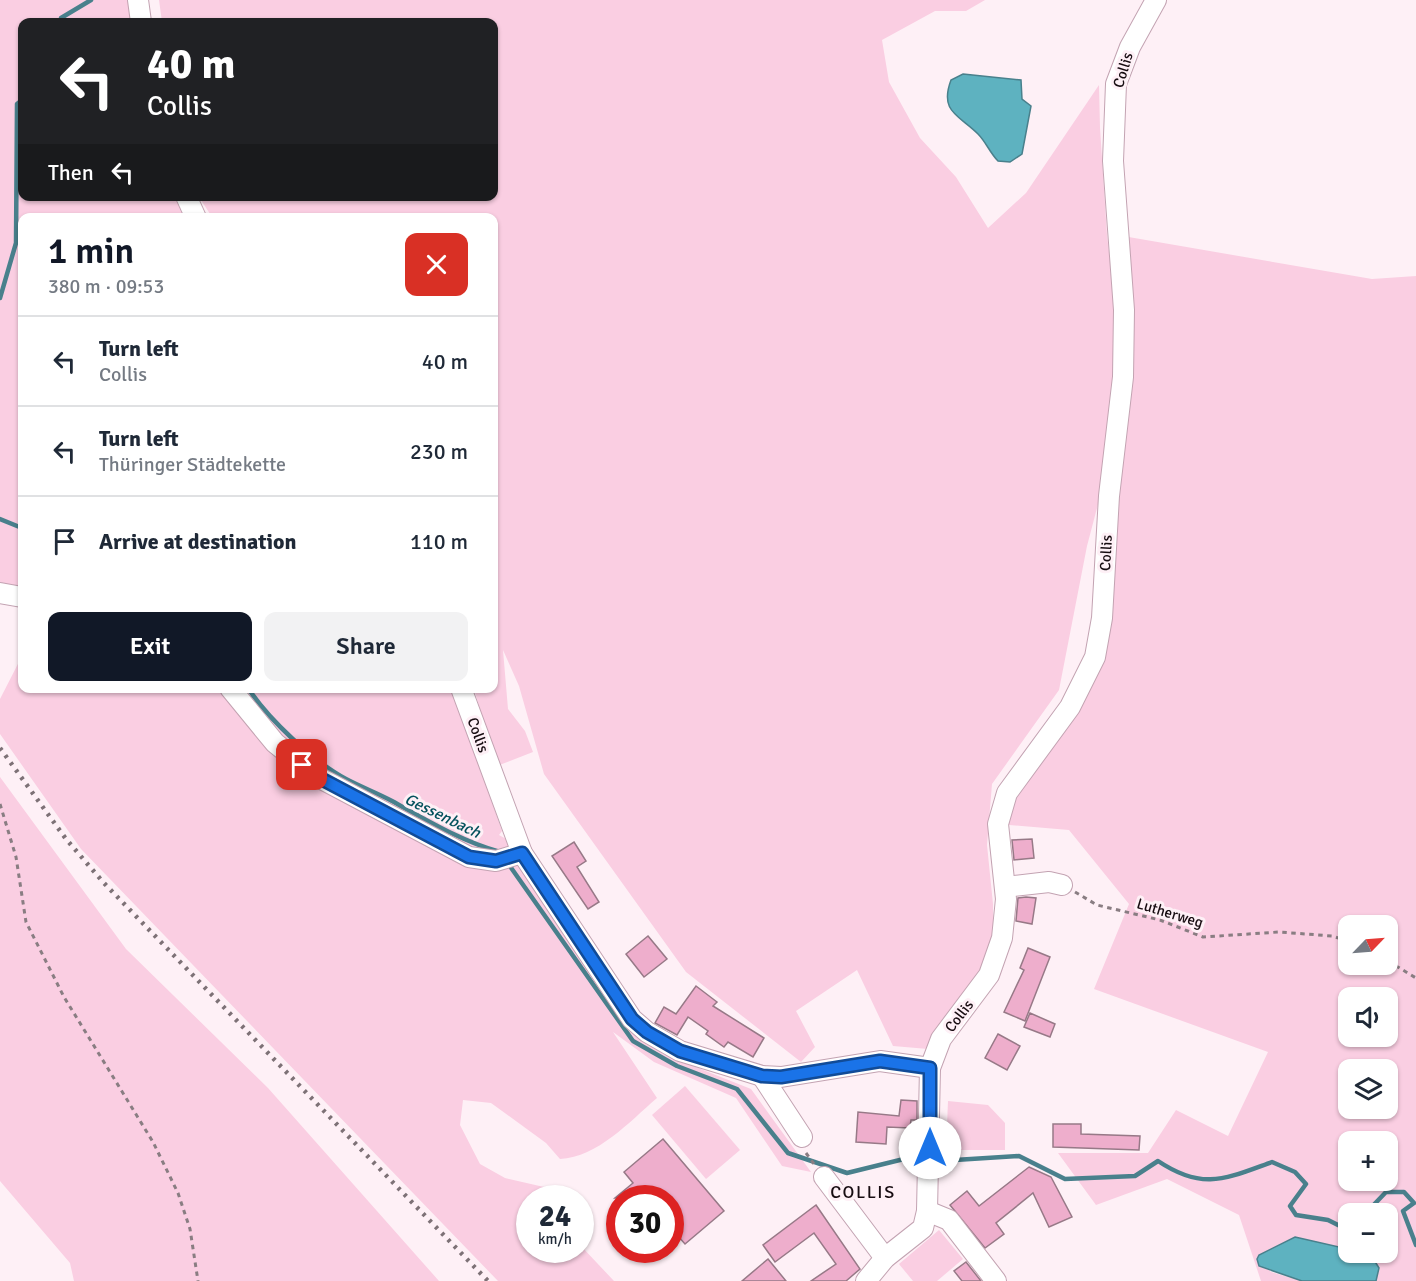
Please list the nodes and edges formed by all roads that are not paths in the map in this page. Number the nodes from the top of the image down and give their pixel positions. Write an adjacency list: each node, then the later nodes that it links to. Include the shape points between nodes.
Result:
1 (138, 0): 3 (street)
2 (1156, 0): 10 (street, Collis, via 1130,47 1116,84 1113,161 1124,344 1102,618 1095,657 1070,707 1007,793 998,824)
3 (140, 18)
4 (0, 593): 5 (street)
5 (18, 596)
6 (234, 693): 8 (street, via 275,743 316,776 469,857)
7 (463, 693): 8 (street, Collis, via 495,783)
8 (510, 857): 12 (street, via 632,1019 680,1051)
9 (1062, 885): 10 (street, via 1049,882)
10 (1005, 887): 11 (street, Collis, via 1002,938 989,975 941,1039)
11 (930, 1068): 12 (street, via 880,1061 781,1077); 15 (street, Collis)
12 (762, 1076): 13 (street)
13 (803, 1143)
14 (821, 1174): 16 (street)
15 (927, 1211): 16 (street, Collis, via 922,1228); 18 (street, via 949,1220)
16 (885, 1258): 17 (street, Collis)
17 (866, 1281)
18 (996, 1281)

